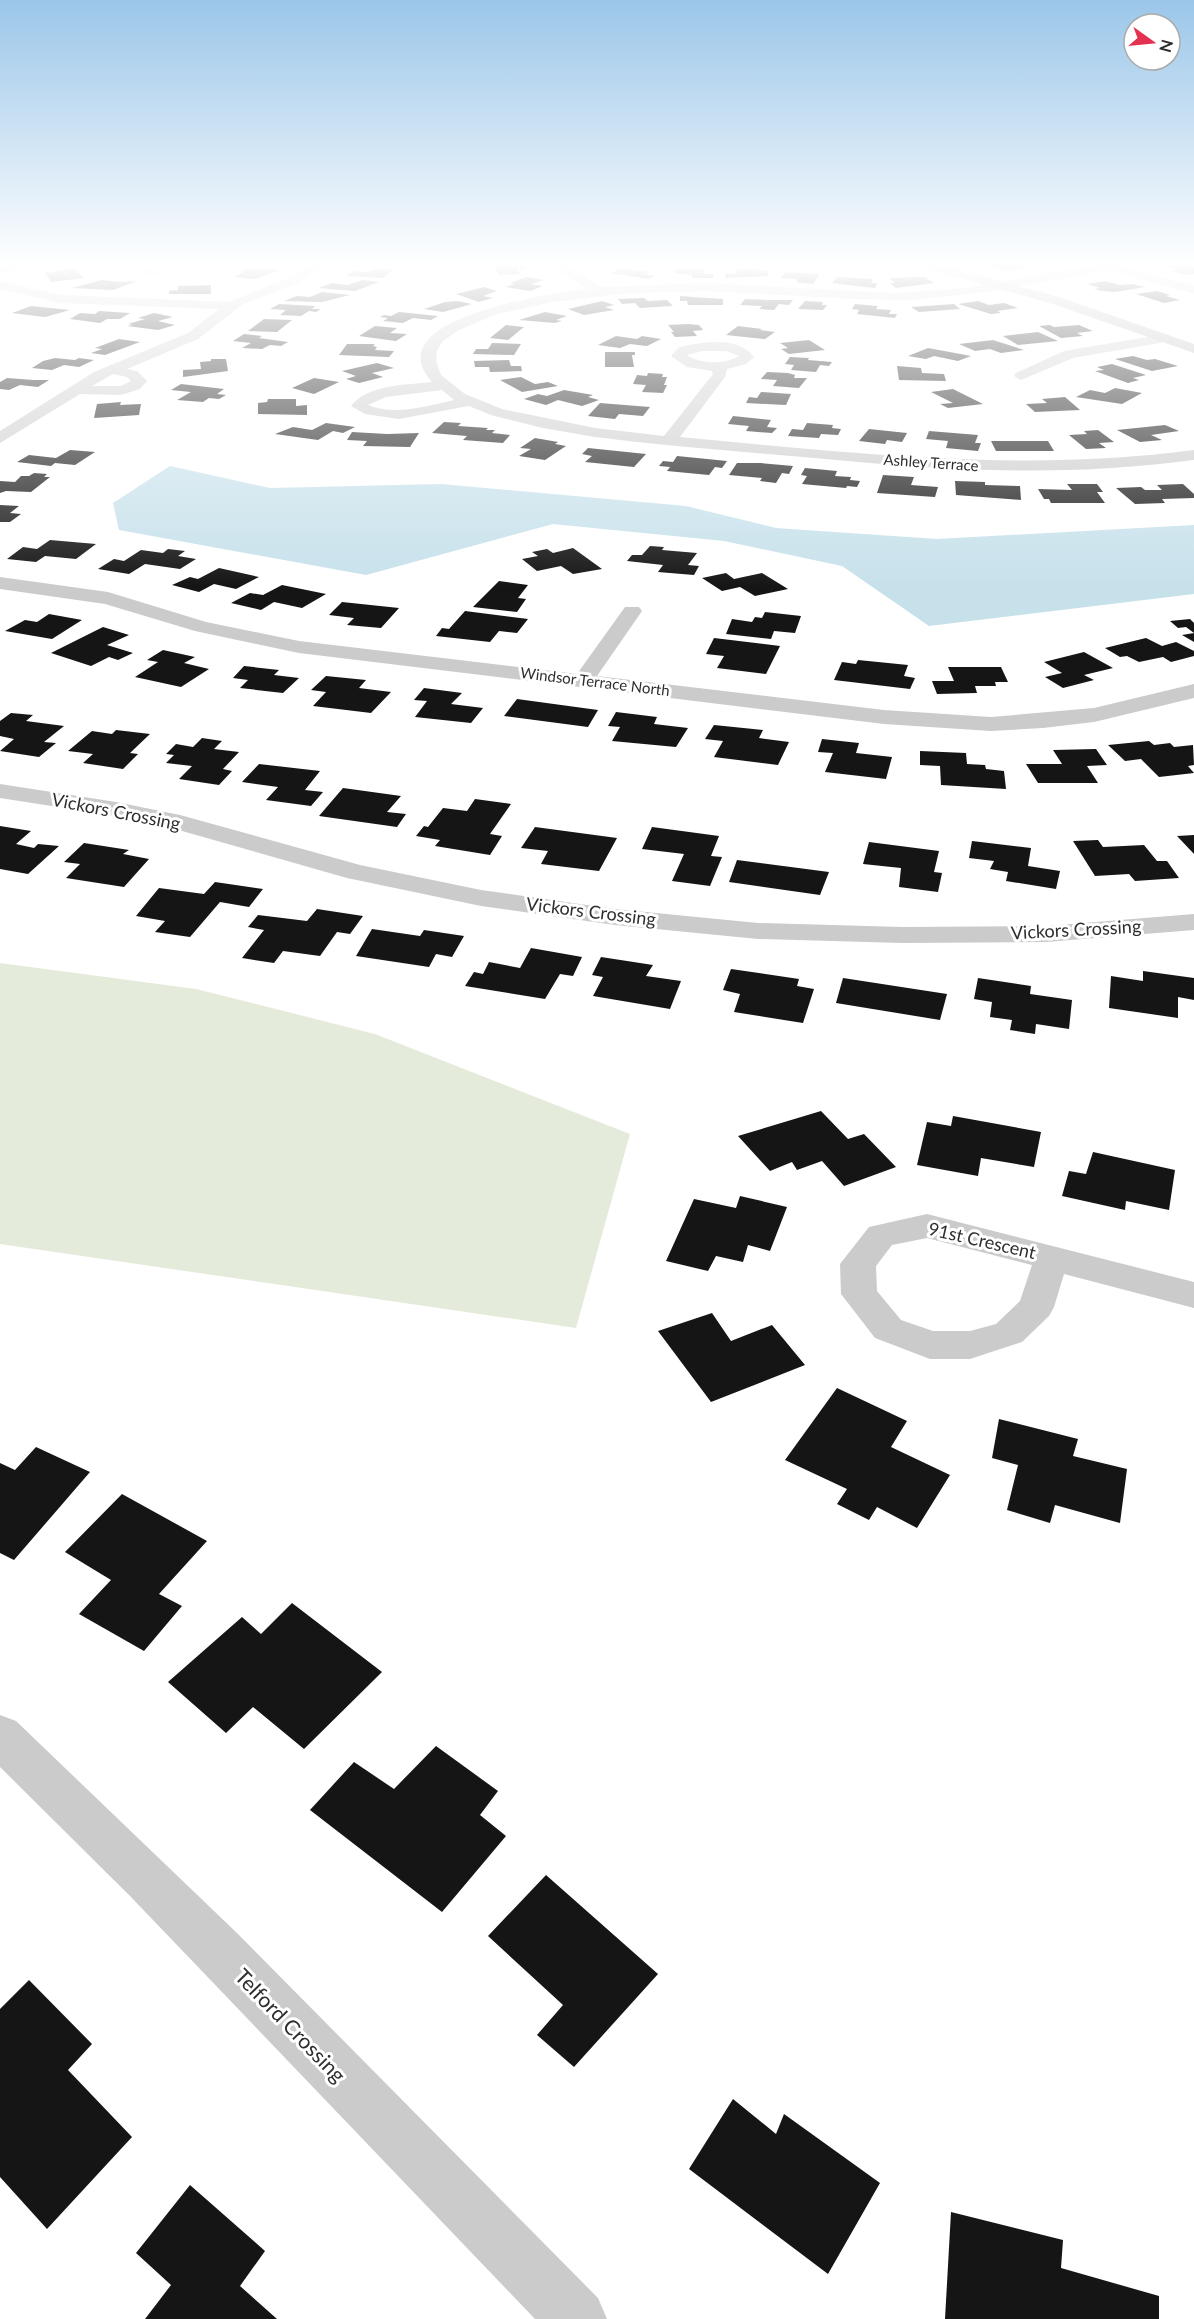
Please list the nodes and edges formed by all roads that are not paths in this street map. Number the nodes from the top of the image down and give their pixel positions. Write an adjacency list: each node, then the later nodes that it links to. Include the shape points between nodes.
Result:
1 (112, 370): 8 (street)
2 (113, 370): 8 (street, via 132,374 140,381 118,390)
3 (430, 370): 7 (street)
4 (719, 370): 11 (street)
5 (1034, 370): 6 (street)
6 (1021, 376)
7 (442, 386): 9 (street, Ashley Terrace); 9 (street, via 379,394 367,397 359,406 375,413 405,414)
8 (75, 390): 10 (street)
9 (470, 401): 11 (street, Ashley Terrace, via 544,424)
10 (0, 438)
11 (669, 440): 12 (street, Ashley Terrace, via 983,467 1098,465)
12 (1194, 454)
13 (0, 583): 15 (street, Windsor Terrace North, via 108,598 202,627 299,647)
14 (632, 611): 15 (street)
15 (584, 680): 16 (street, Windsor Terrace North, via 884,717 991,724 1094,715)
16 (1194, 692)
17 (0, 791): 18 (street, Vickors Crossing, via 148,816 401,882 615,917 758,931 902,935 1046,934)
18 (1194, 922)
19 (1052, 1257): 19 (street, 91st Crescent, via 927,1226 880,1235 858,1264 859,1294 888,1329 930,1345 970,1346 1009,1333 1036,1307); 20 (street, 91st Crescent)
20 (1194, 1295)
21 (0, 1736): 22 (street, Telford Crossing, via 91,1821)
22 (577, 2319)

